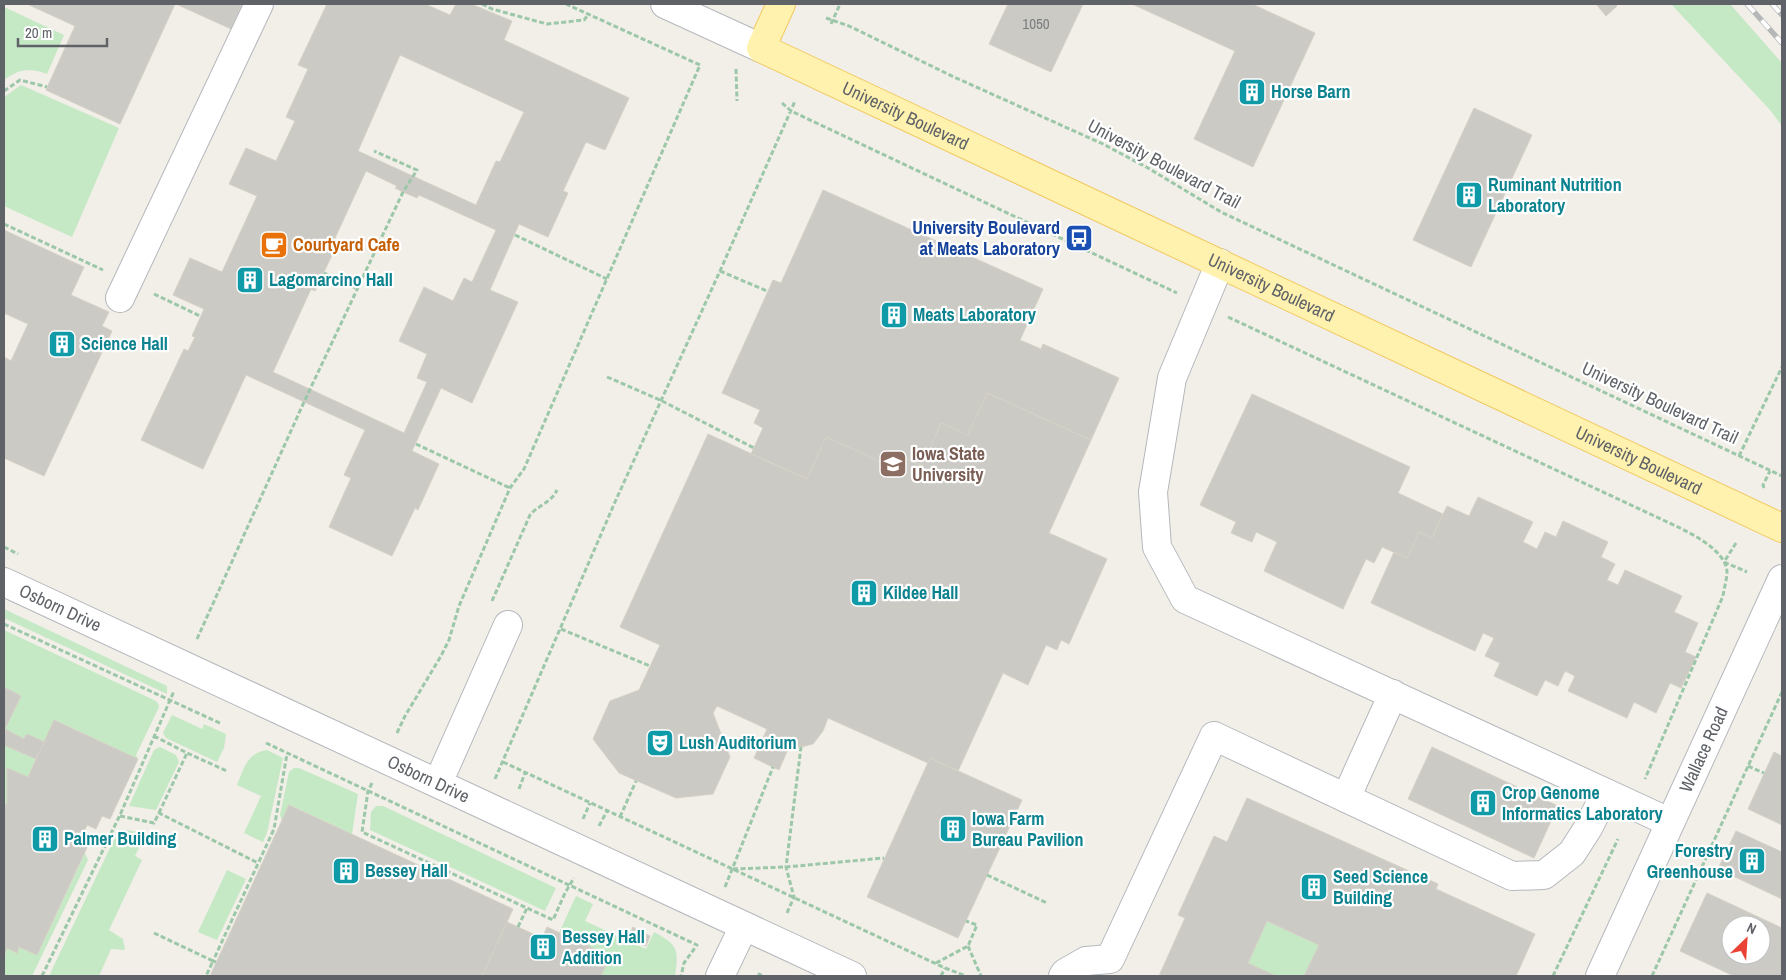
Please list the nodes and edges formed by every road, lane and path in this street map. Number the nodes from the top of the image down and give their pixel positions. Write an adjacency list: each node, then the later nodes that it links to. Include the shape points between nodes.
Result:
1 (259, 4): 25 (street)
2 (482, 4): 7 (path, via 547,24 584,20)
3 (566, 4): 7 (path)
4 (665, 4): 11 (street)
5 (781, 4): 11 (main road)
6 (840, 4): 9 (path)
7 (589, 14): 22 (path, via 700,65)
8 (826, 18): 9 (path, University Boulevard Trail)
9 (833, 20): 10 (path); 32 (path, University Boulevard Trail, via 1102,144 1222,212)
10 (830, 24)
11 (761, 48): 19 (main road, University Boulevard)
12 (47, 87): 13 (path, via 20,80)
13 (4, 91)
14 (795, 101): 16 (path)
15 (782, 103): 16 (path)
16 (791, 111): 20 (path); 26 (path)
17 (374, 152): 23 (path, via 417,170 403,192)
18 (515, 235): 22 (path)
19 (1220, 263): 26 (street); 37 (main road, University Boulevard)
20 (720, 271): 24 (path); 29 (path)
21 (324, 273): 23 (path)
22 (607, 279): 36 (path, via 524,469)
23 (358, 289): 46 (path)
24 (768, 291)
25 (120, 298)
26 (1202, 305): 39 (path, via 1678,526 1705,541); 49 (street, via 1172,378 1153,492 1157,547 1185,599)
27 (1782, 367): 32 (path)
28 (607, 377): 29 (path)
29 (662, 401): 31 (path); 45 (path)
30 (416, 444): 36 (path)
31 (754, 448)
32 (1739, 456): 33 (path, University Boulevard Trail)
33 (1770, 470): 34 (path, University Boulevard Trail); 35 (path)
34 (1782, 476)
35 (1763, 485)
36 (510, 488): 53 (path, via 459,606 449,640)
37 (1782, 528)
38 (1736, 543): 39 (path)
39 (1724, 562): 40 (path); 73 (path, via 1727,570 1723,596)
40 (1747, 572)
41 (1782, 579): 79 (street, Wallace Road)
42 (4, 582): 66 (street, Osborn Drive)
43 (4, 624): 50 (path)
44 (508, 625): 66 (street)
45 (561, 629): 47 (path); 59 (path)
46 (198, 638)
47 (650, 666)
48 (1782, 692): 51 (path)
49 (1394, 694): 70 (street); 71 (street)
50 (170, 700): 52 (path); 54 (path)
51 (1780, 701): 60 (path)
52 (222, 724)
53 (398, 730)
54 (154, 736): 57 (path); 76 (path)
55 (266, 743): 58 (path)
56 (801, 747): 83 (path)
57 (187, 753): 62 (path); 75 (path)
58 (288, 754): 69 (path); 82 (path, via 274,829)
59 (502, 762): 63 (path); 67 (path)
60 (1748, 766): 64 (path); 113 (path)
61 (773, 767): 84 (path)
62 (227, 771)
63 (526, 773): 68 (path); 72 (path)
64 (1764, 773)
65 (636, 781): 77 (path)
66 (438, 784): 93 (street, Osborn Drive)
67 (492, 786)
68 (518, 789)
69 (368, 791): 86 (path); 90 (path, via 362,832)
70 (1606, 793): 71 (street, via 1572,853 1544,875 1512,876); 73 (street)
71 (1346, 798): 110 (street, via 1214,736 1110,959 1086,961)
72 (590, 803): 74 (path); 78 (path)
73 (1634, 805): 79 (street); 111 (path)
74 (607, 811): 77 (path); 80 (path)
75 (159, 813): 76 (path, via 154,823); 82 (path)
76 (120, 815): 100 (path)
77 (620, 818): 84 (path)
78 (583, 819)
79 (1669, 822): 112 (street, Wallace Road)
80 (599, 827)
81 (884, 858): 83 (path)
82 (258, 863): 97 (path)
83 (786, 867): 84 (path); 88 (path)
84 (733, 869): 87 (path); 88 (path)
85 (987, 875): 89 (path)
86 (570, 886): 90 (path, via 553,920); 102 (path, via 697,945 684,963)
87 (722, 894)
88 (794, 897): 91 (path); 98 (path)
89 (1046, 903)
90 (527, 908): 94 (path)
91 (786, 915)
92 (966, 920): 96 (path, via 976,925)
93 (744, 926): 103 (street); 106 (street, Osborn Drive)
94 (518, 927)
95 (154, 933): 97 (path)
96 (968, 946): 98 (path); 109 (path)
97 (215, 961): 101 (path)
98 (935, 963): 99 (path)
99 (945, 968): 107 (path); 108 (path)
100 (42, 976)
101 (206, 976)
102 (681, 976)
103 (720, 976)
104 (758, 976): 105 (path)
105 (763, 976)
106 (852, 976)
107 (941, 976)
108 (966, 976)
109 (981, 976)
110 (1063, 976)
111 (1553, 976)
112 (1600, 976)
113 (1652, 976)

